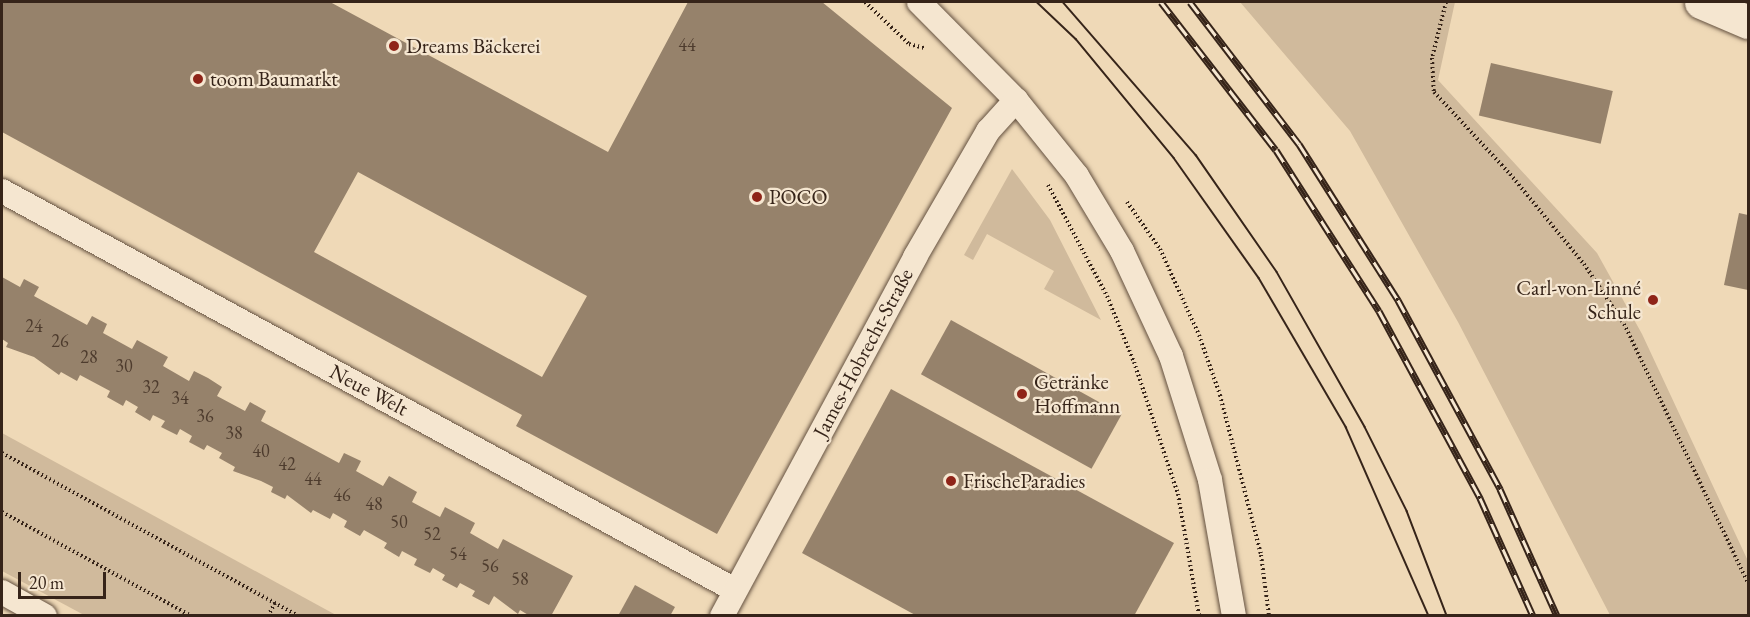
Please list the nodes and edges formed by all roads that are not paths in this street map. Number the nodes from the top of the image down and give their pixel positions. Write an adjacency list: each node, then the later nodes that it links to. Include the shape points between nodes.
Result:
1 (919, 2): 4 (street)
2 (1701, 2): 3 (main road)
3 (1749, 22)
4 (1016, 100): 6 (street, James-Hobrecht-Straße, via 988,131 915,257); 10 (street, via 1062,156 1122,250 1171,356 1210,480)
5 (2, 191): 6 (street, Neue Welt)
6 (735, 590): 9 (street, James-Hobrecht-Straße)
7 (2, 592): 8 (street)
8 (45, 615)
9 (722, 615)
10 (1234, 615)

